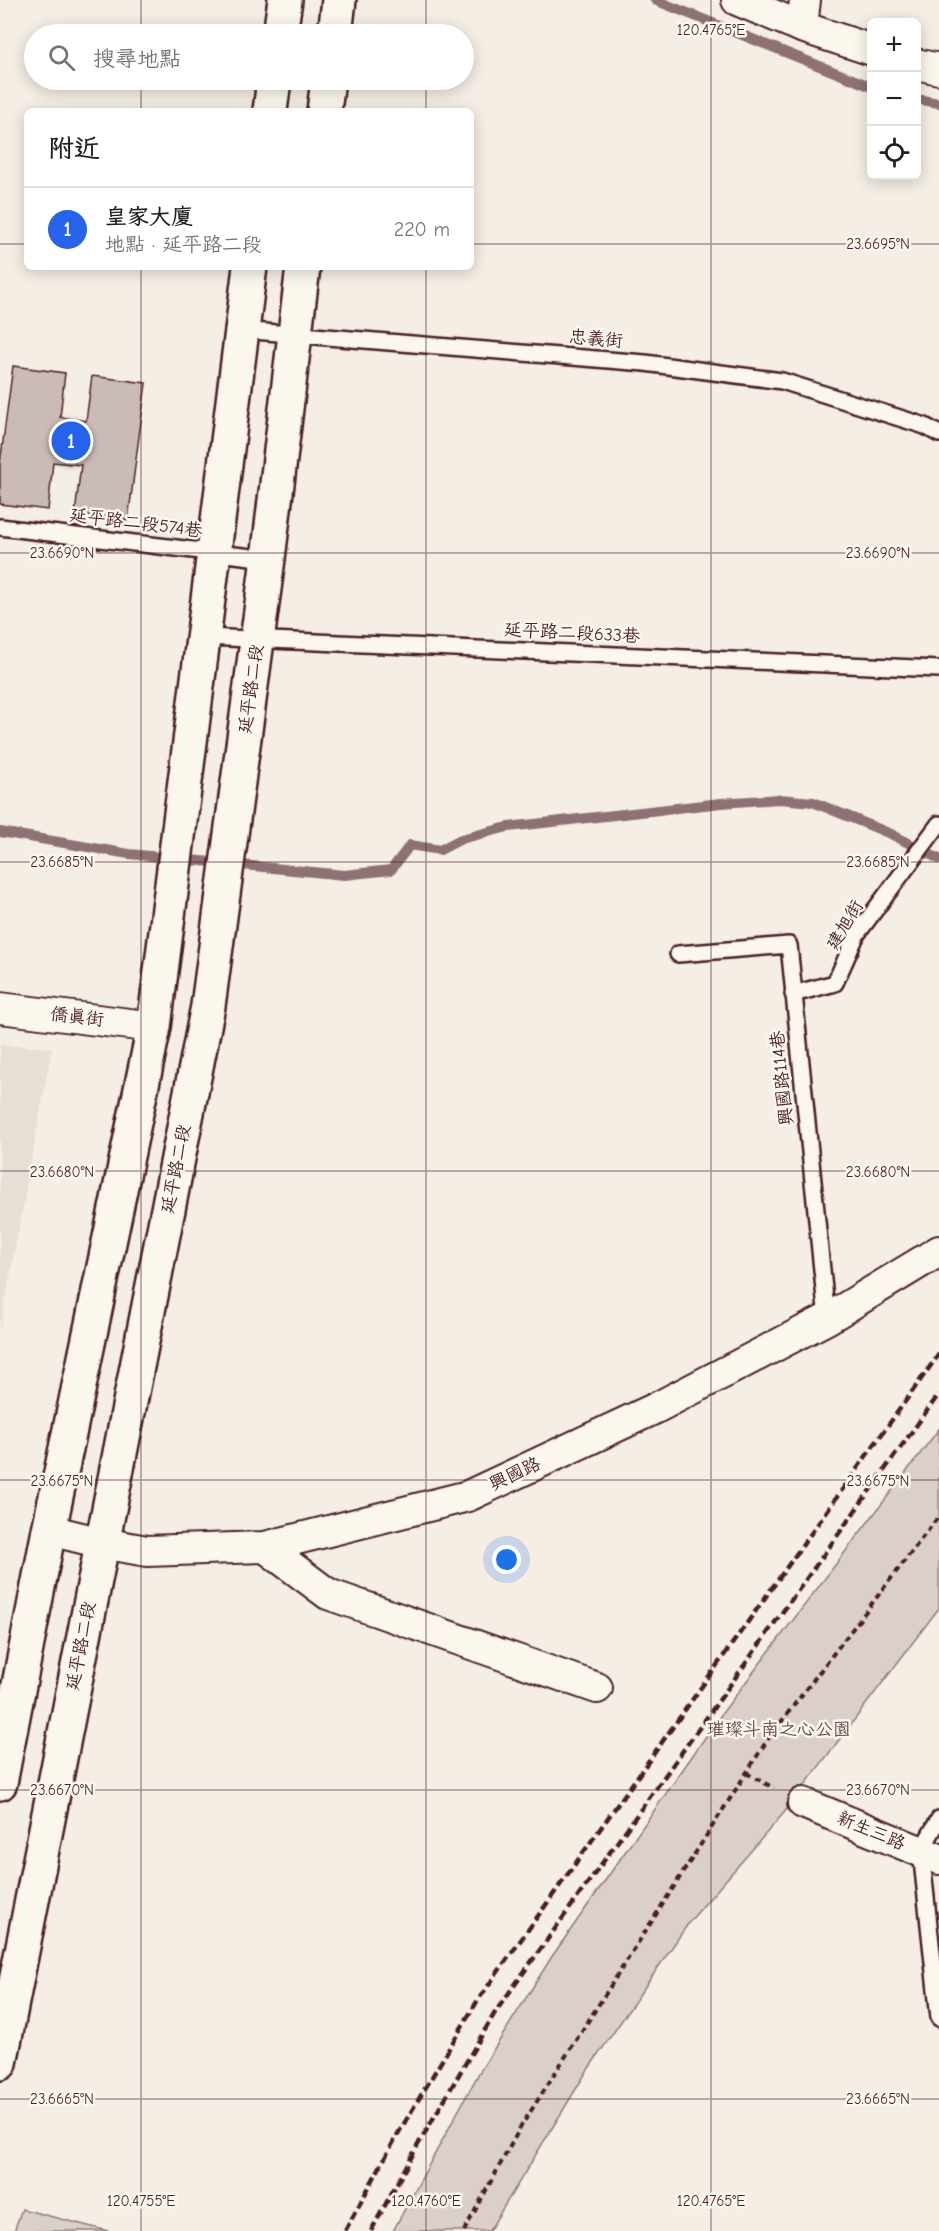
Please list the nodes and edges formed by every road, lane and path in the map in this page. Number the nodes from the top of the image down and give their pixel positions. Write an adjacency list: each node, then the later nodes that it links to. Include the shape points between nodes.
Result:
1 (285, 0): 5 (main road)
2 (339, 0): 6 (main road)
3 (737, 0): 4 (street)
4 (803, 14): 7 (street)
5 (281, 24)
6 (335, 24)
7 (867, 47)
8 (921, 65): 9 (street)
9 (939, 69)
10 (273, 90): 12 (main road)
11 (327, 90): 13 (main road)
12 (270, 108)
13 (324, 108)
14 (250, 270): 16 (main road)
15 (303, 270): 17 (main road, 延平路二段)
16 (241, 330): 17 (lane, 忠義街); 20 (main road)
17 (294, 333): 18 (lane, 忠義街, via 645,363 782,381 925,426); 21 (main road, 延平路二段)
18 (939, 434)
19 (0, 527): 20 (lane, 延平路二段574巷)
20 (214, 551): 21 (lane, 延平路二段574巷); 22 (main road)
21 (268, 559): 23 (main road, 延平路二段)
22 (203, 637): 23 (lane, 延平路二段633巷); 29 (main road)
23 (257, 638): 24 (lane, 延平路二段633巷); 34 (main road, 延平路二段, via 208,1006)
24 (939, 669)
25 (939, 824): 27 (lane, 建旭街, via 858,934 835,983)
26 (678, 954): 27 (lane, 興國路114巷, via 789,945)
27 (793, 994): 31 (lane, 興國路114巷)
28 (0, 1008): 29 (street, 僑真街)
29 (154, 1027): 33 (main road)
30 (939, 1251): 31 (street, 興國路)
31 (827, 1319): 35 (street, 興國路, via 656,1408 468,1497)
32 (939, 1516): 43 (path, via 768,1739 520,2128)
33 (49, 1530): 34 (street, 興國路); 37 (main road)
34 (102, 1543): 35 (street, 興國路, via 147,1551); 42 (main road, 延平路二段)
35 (265, 1546): 36 (street, via 328,1594)
36 (597, 1688)
37 (0, 1783)
38 (803, 1803): 40 (street, 新生三路)
39 (939, 1819): 40 (lane)
40 (930, 1855): 41 (lane)
41 (939, 2018)
42 (0, 2063)
43 (464, 2231)

